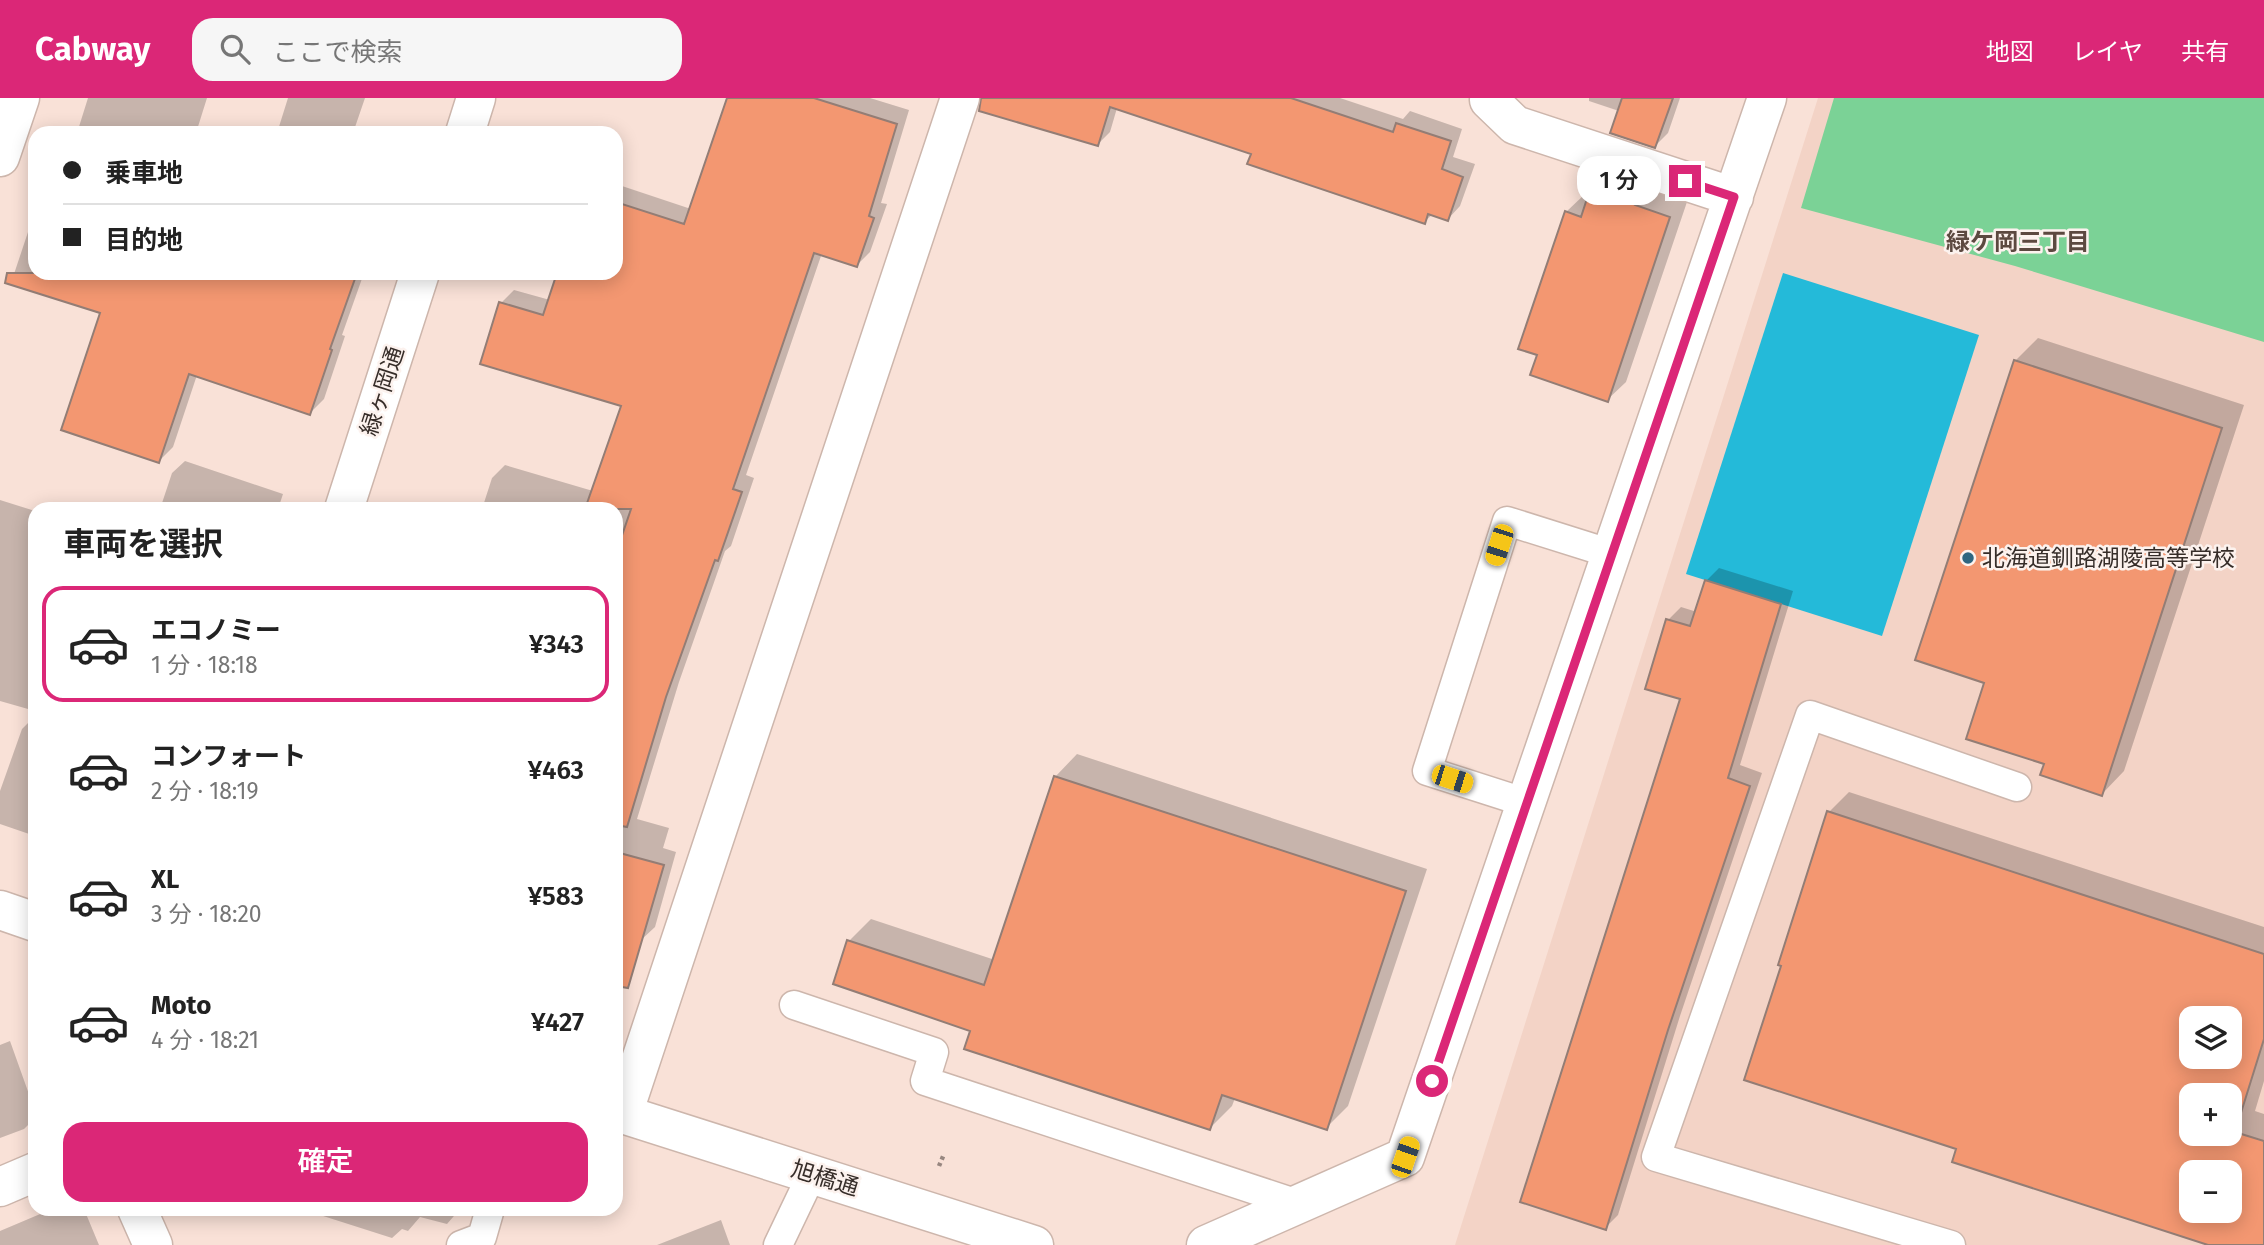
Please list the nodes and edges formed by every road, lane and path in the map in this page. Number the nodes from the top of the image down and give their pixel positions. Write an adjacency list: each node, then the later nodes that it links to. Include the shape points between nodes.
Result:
1 (20, 98): 7 (street)
2 (477, 98): 6 (street)
3 (960, 98): 17 (street)
4 (1767, 98): 8 (street)
5 (1488, 99): 8 (street, via 1515,125)
6 (467, 126)
7 (0, 157)
8 (1734, 197): 11 (street)
9 (418, 280): 10 (street, 緑ヶ岡通)
10 (346, 502)
11 (1612, 554): 13 (street); 13 (lane, via 1507,521 1427,771)
12 (2017, 787): 30 (lane, via 1810,715 1656,1157)
13 (1527, 803): 22 (street, via 1405,1157)
14 (0, 910): 15 (street)
15 (28, 920)
16 (794, 1006): 22 (lane, via 934,1052 925,1082)
17 (623, 1101)
18 (623, 1114): 19 (street, 旭橋通)
19 (812, 1174): 27 (lane); 28 (street, 旭橋通)
20 (28, 1175): 21 (street)
21 (0, 1187)
22 (1298, 1204): 29 (street)
23 (140, 1216): 25 (street)
24 (488, 1216): 26 (lane, via 482,1237)
25 (153, 1245)
26 (461, 1245)
27 (778, 1245)
28 (1034, 1245)
29 (1206, 1245)
30 (1951, 1245)

